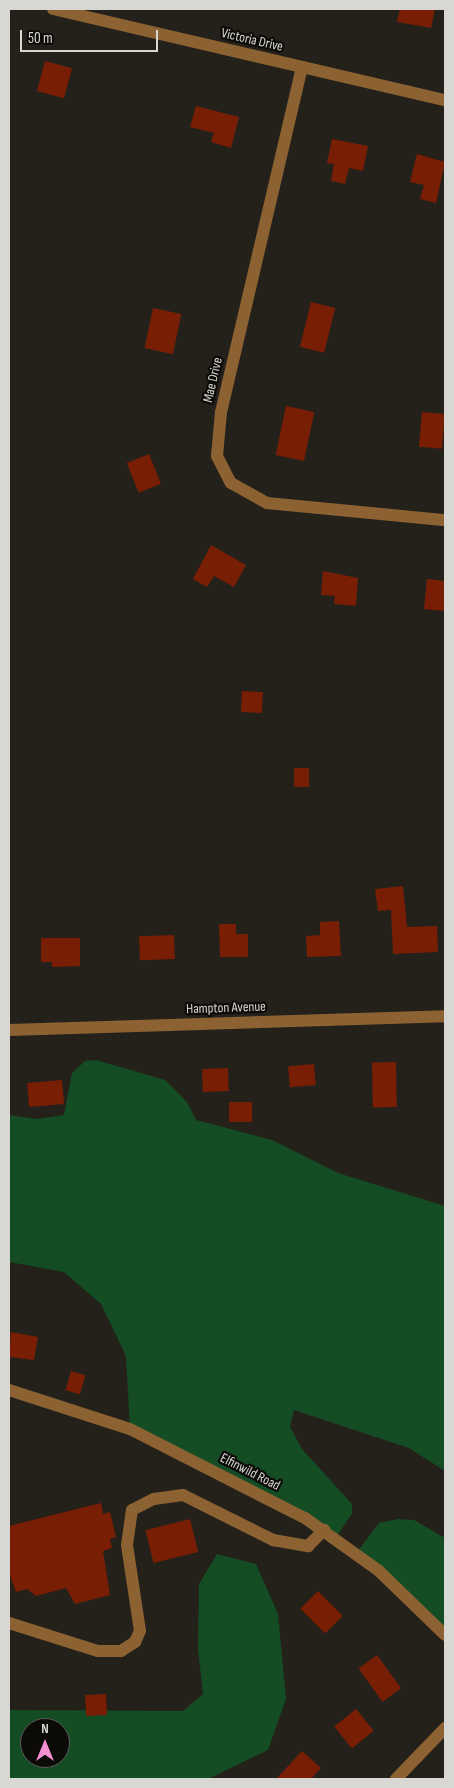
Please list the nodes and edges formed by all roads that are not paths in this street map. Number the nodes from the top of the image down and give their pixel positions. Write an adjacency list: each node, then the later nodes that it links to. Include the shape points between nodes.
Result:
1 (53, 9): 2 (street, Victoria Drive)
2 (302, 67): 3 (street, Victoria Drive); 4 (street, Mae Drive, via 221,412 217,456 231,482 267,503)
3 (445, 100)
4 (445, 520)
5 (445, 1016): 6 (street, Hampton Avenue)
6 (9, 1030)
7 (9, 1390): 8 (street, Elfinwild Road, via 130,1429)
8 (324, 1530): 9 (street, via 308,1546 273,1540 182,1495 154,1499 132,1510 128,1545 140,1631 135,1642 120,1651 98,1651); 10 (street, Elfinwild Road, via 380,1571)
9 (9, 1623)
10 (445, 1635)
11 (445, 1728): 12 (street)
12 (396, 1779)

